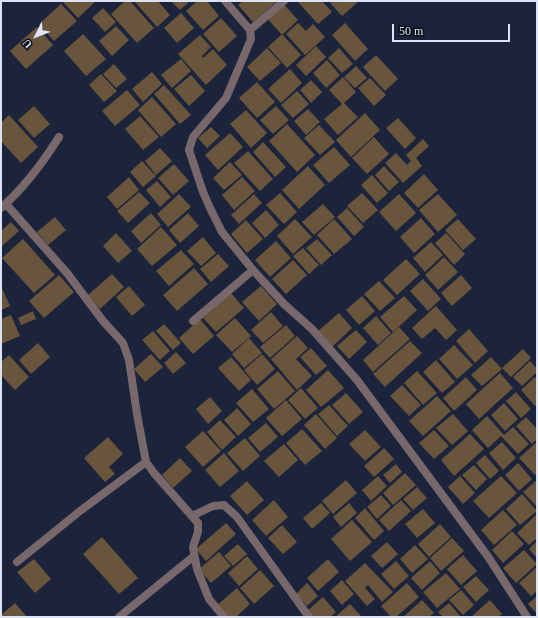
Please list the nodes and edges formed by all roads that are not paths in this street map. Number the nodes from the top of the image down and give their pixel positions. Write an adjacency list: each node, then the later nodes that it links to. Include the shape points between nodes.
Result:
1 (225, 1): 3 (street)
2 (284, 1): 3 (street)
3 (250, 30): 6 (street, via 248,47 226,98 193,137 189,150 203,192 222,232)
4 (59, 137): 5 (street, via 40,168)
5 (3, 206): 8 (street, via 67,273 122,343 129,360)
6 (253, 270): 7 (street); 15 (street, via 284,304 312,329 357,380 489,558)
7 (193, 321)
8 (146, 462): 9 (street); 11 (street)
9 (192, 516): 10 (street, via 198,523 193,547); 14 (street, via 213,506 224,505 238,517)
10 (194, 556): 12 (street); 13 (street, via 209,599)
11 (17, 562)
12 (119, 617)
13 (224, 617)
14 (309, 617)
15 (527, 617)

